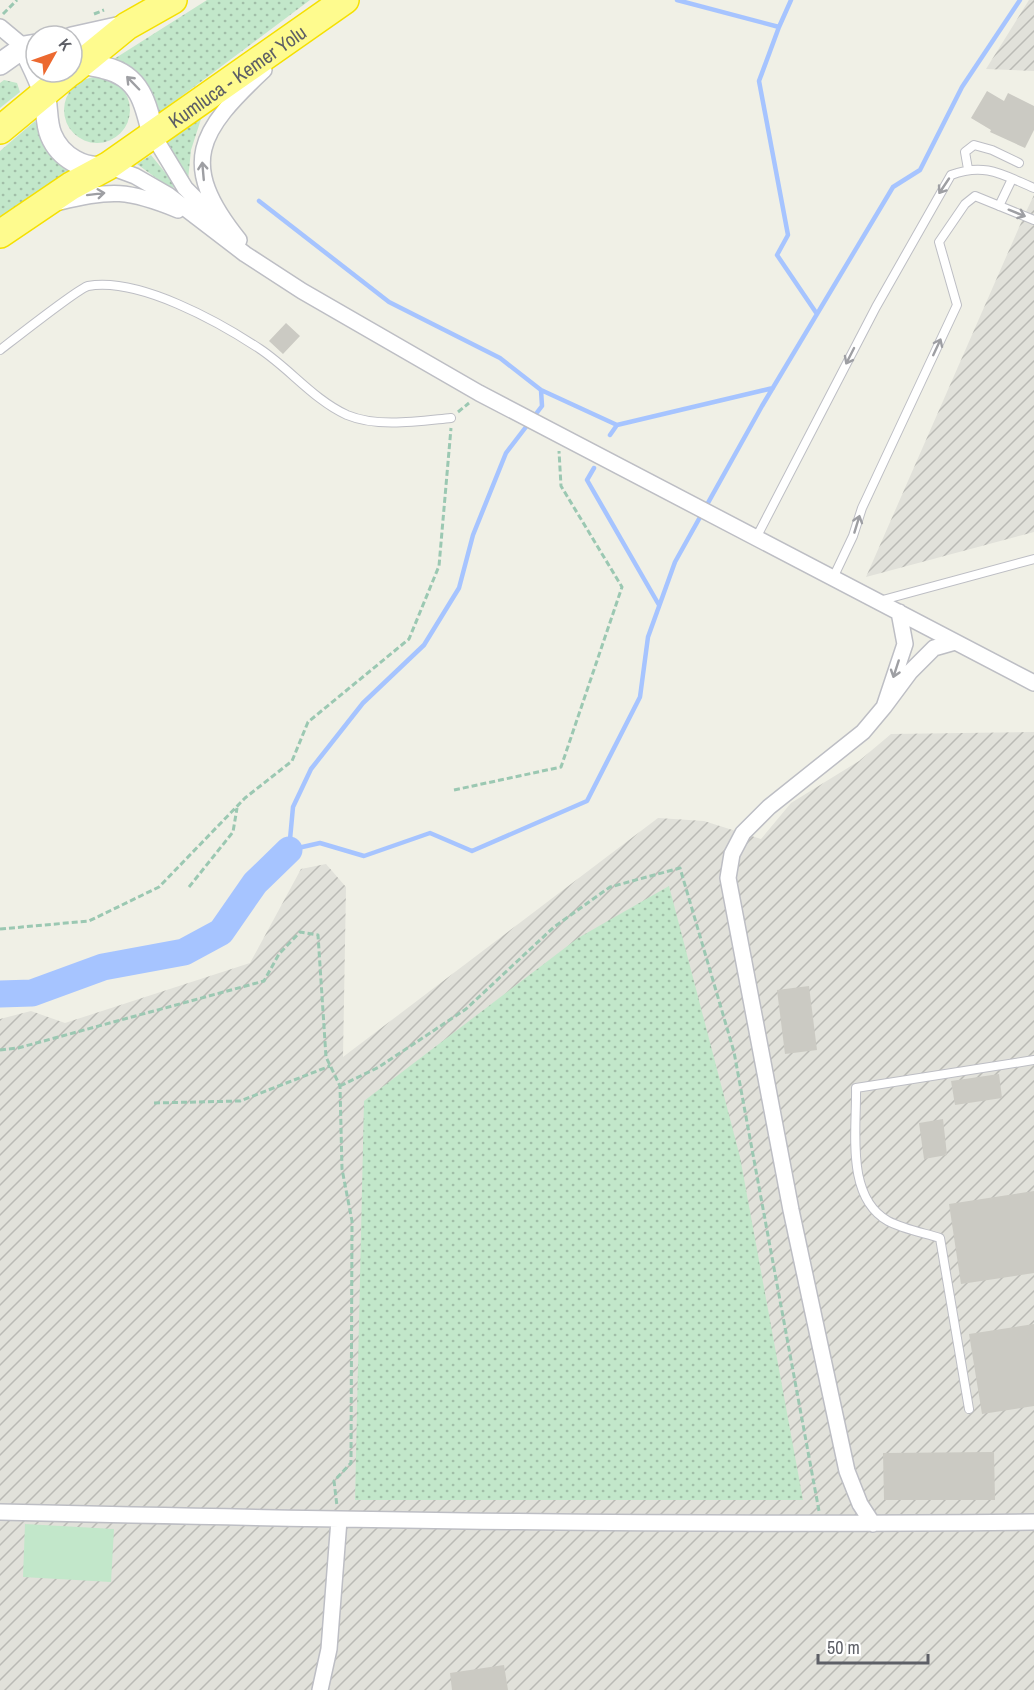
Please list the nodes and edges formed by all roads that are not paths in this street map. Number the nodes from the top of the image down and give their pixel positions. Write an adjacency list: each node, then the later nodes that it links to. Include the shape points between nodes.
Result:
1 (173, 0): 4 (highway)
2 (345, 0): 3 (highway, Kumluca - Kemer Yolu)
3 (320, 17): 16 (highway, Kumluca - Kemer Yolu); 27 (street, Kumluca - Kemer Yolu, one-way to 3, via 205,189 203,146 211,127 232,100)
4 (127, 26): 6 (street); 9 (highway)
5 (0, 27): 7 (street)
6 (84, 35)
7 (24, 43)
8 (24, 52): 10 (street)
9 (84, 59)
10 (0, 64)
11 (84, 68): 16 (street, Kumluca - Kemer Yolu, one-way to 11, via 144,99 129,78 118,71)
12 (42, 84): 14 (street, Kumluca - Kemer Yolu)
13 (54, 84): 14 (highway)
14 (44, 92): 15 (highway); 18 (street, Kumluca - Kemer Yolu, via 57,147 78,163)
15 (0, 130)
16 (153, 135): 18 (highway, Kumluca - Kemer Yolu); 27 (street, Kumluca - Kemer Yolu, via 185,188)
17 (1019, 163): 19 (lane, via 974,145 965,152)
18 (108, 166): 23 (highway, Kumluca - Kemer Yolu); 25 (street, Kumluca - Kemer Yolu, via 135,176)
19 (968, 169): 20 (lane, via 986,168); 31 (lane, one-way to 31, via 951,175 935,199)
20 (1012, 178): 21 (lane); 22 (lane)
21 (1034, 188)
22 (999, 206): 24 (lane, one-way to 24); 33 (lane, one-way to 22, via 957,305 939,242 975,196)
23 (39, 207): 25 (street, Kumluca - Kemer Yolu, one-way to 25, via 117,192 146,196); 26 (highway, Kumluca - Kemer Yolu)
24 (1034, 220)
25 (208, 223): 28 (street, Kumluca - Kemer Yolu, via 245,254)
26 (0, 234)
27 (239, 240): 28 (street, Kumluca - Kemer Yolu)
28 (302, 291): 31 (street, via 500,405)
29 (0, 350): 30 (lane, via 87,286 131,288 188,308 261,350 348,416 383,422)
30 (452, 418)
31 (756, 538): 33 (street)
32 (1034, 559): 34 (lane)
33 (833, 578): 34 (street)
34 (878, 602): 35 (street)
35 (899, 612): 36 (street); 38 (street, one-way to 38, via 904,644)
36 (955, 642): 37 (street); 38 (street, via 934,648)
37 (1034, 682)
38 (884, 707): 44 (street, via 863,732 742,833 732,854 728,878 791,1210 844,1460 860,1504)
39 (1034, 1060): 40 (lane, via 856,1088 858,1174 868,1203 887,1221 940,1238)
40 (969, 1409)
41 (0, 1512): 42 (street)
42 (339, 1520): 44 (street); 45 (street, via 328,1649)
43 (1034, 1522): 44 (street)
44 (873, 1524)
45 (320, 1690)

